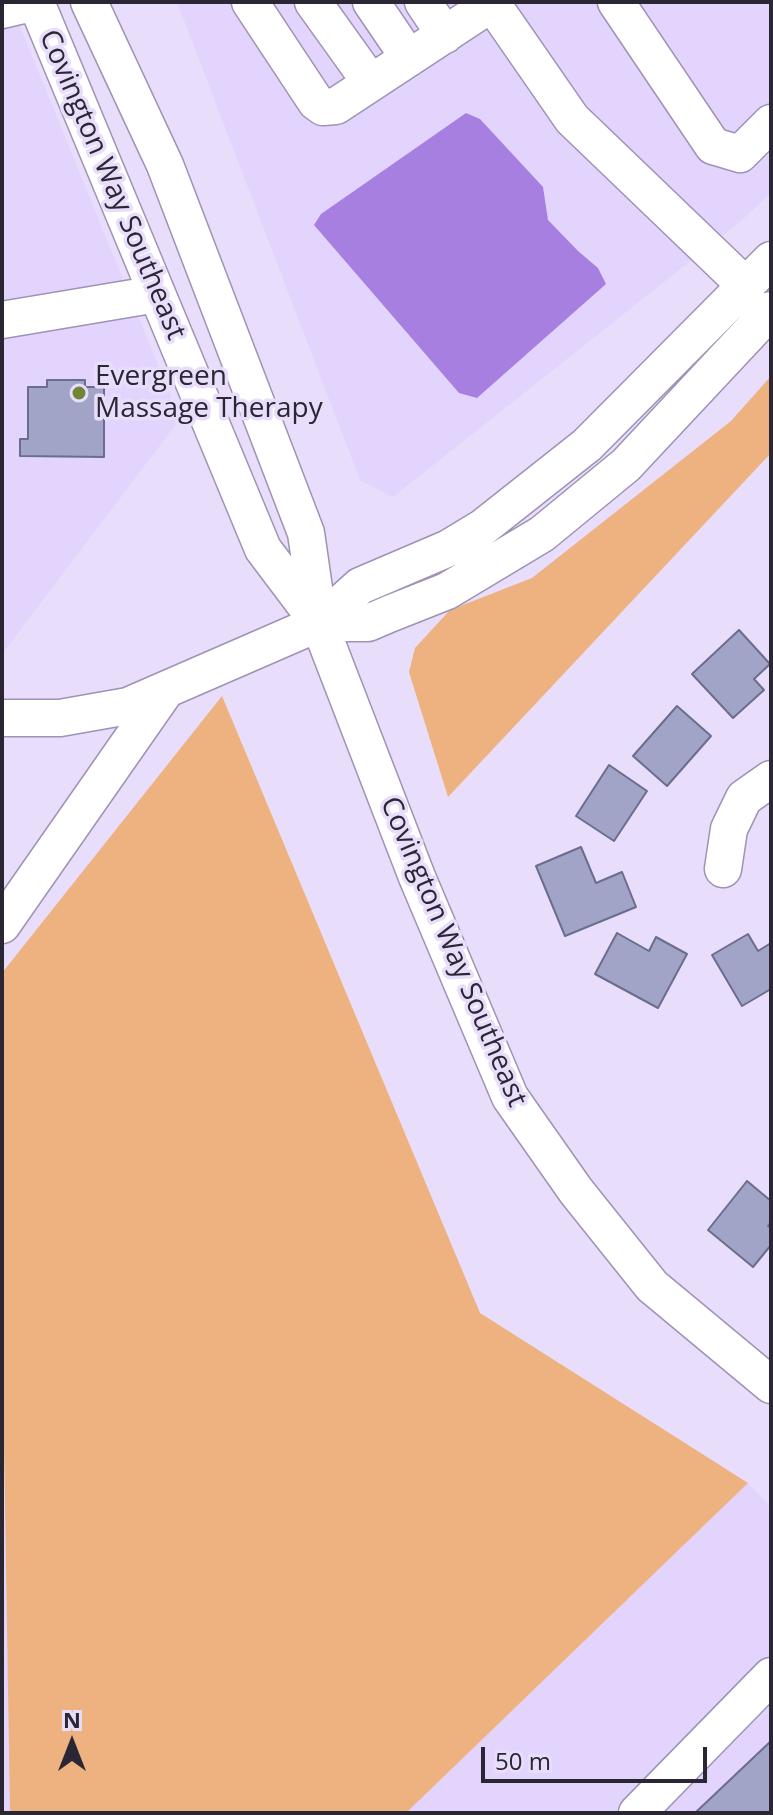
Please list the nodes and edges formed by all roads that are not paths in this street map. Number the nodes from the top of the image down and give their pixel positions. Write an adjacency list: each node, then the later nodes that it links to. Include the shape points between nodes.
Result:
1 (36, 2): 10 (street); 17 (street, Covington Way Southeast)
2 (68, 2): 15 (street, via 109,90)
3 (89, 2): 15 (street, Covington Way Southeast)
4 (250, 2): 13 (street, via 323,107 336,106)
5 (313, 2): 13 (street)
6 (371, 2): 12 (street)
7 (423, 2): 11 (street)
8 (492, 2): 11 (street); 18 (street, via 572,119)
9 (616, 2): 14 (street, via 713,146 740,154)
10 (2, 10)
11 (445, 35): 12 (street)
12 (409, 58): 13 (street)
13 (371, 83)
14 (771, 123)
15 (165, 165): 20 (street, Covington Way Southeast, via 306,533)
16 (771, 260): 18 (street)
17 (157, 294): 19 (street); 20 (street, Covington Way Southeast, via 263,549)
18 (759, 298): 20 (street, via 626,465 542,534 447,591 368,623)
19 (2, 320)
20 (319, 623): 21 (street); 26 (street, Covington Way Southeast, via 417,877 510,1097 652,1286)
21 (167, 689): 22 (street, via 95,714); 25 (street)
22 (2, 718)
23 (771, 779): 24 (street, via 744,798 729,829)
24 (723, 869)
25 (2, 925)
26 (769, 1381)
27 (771, 1676): 28 (street)
28 (637, 1813)

